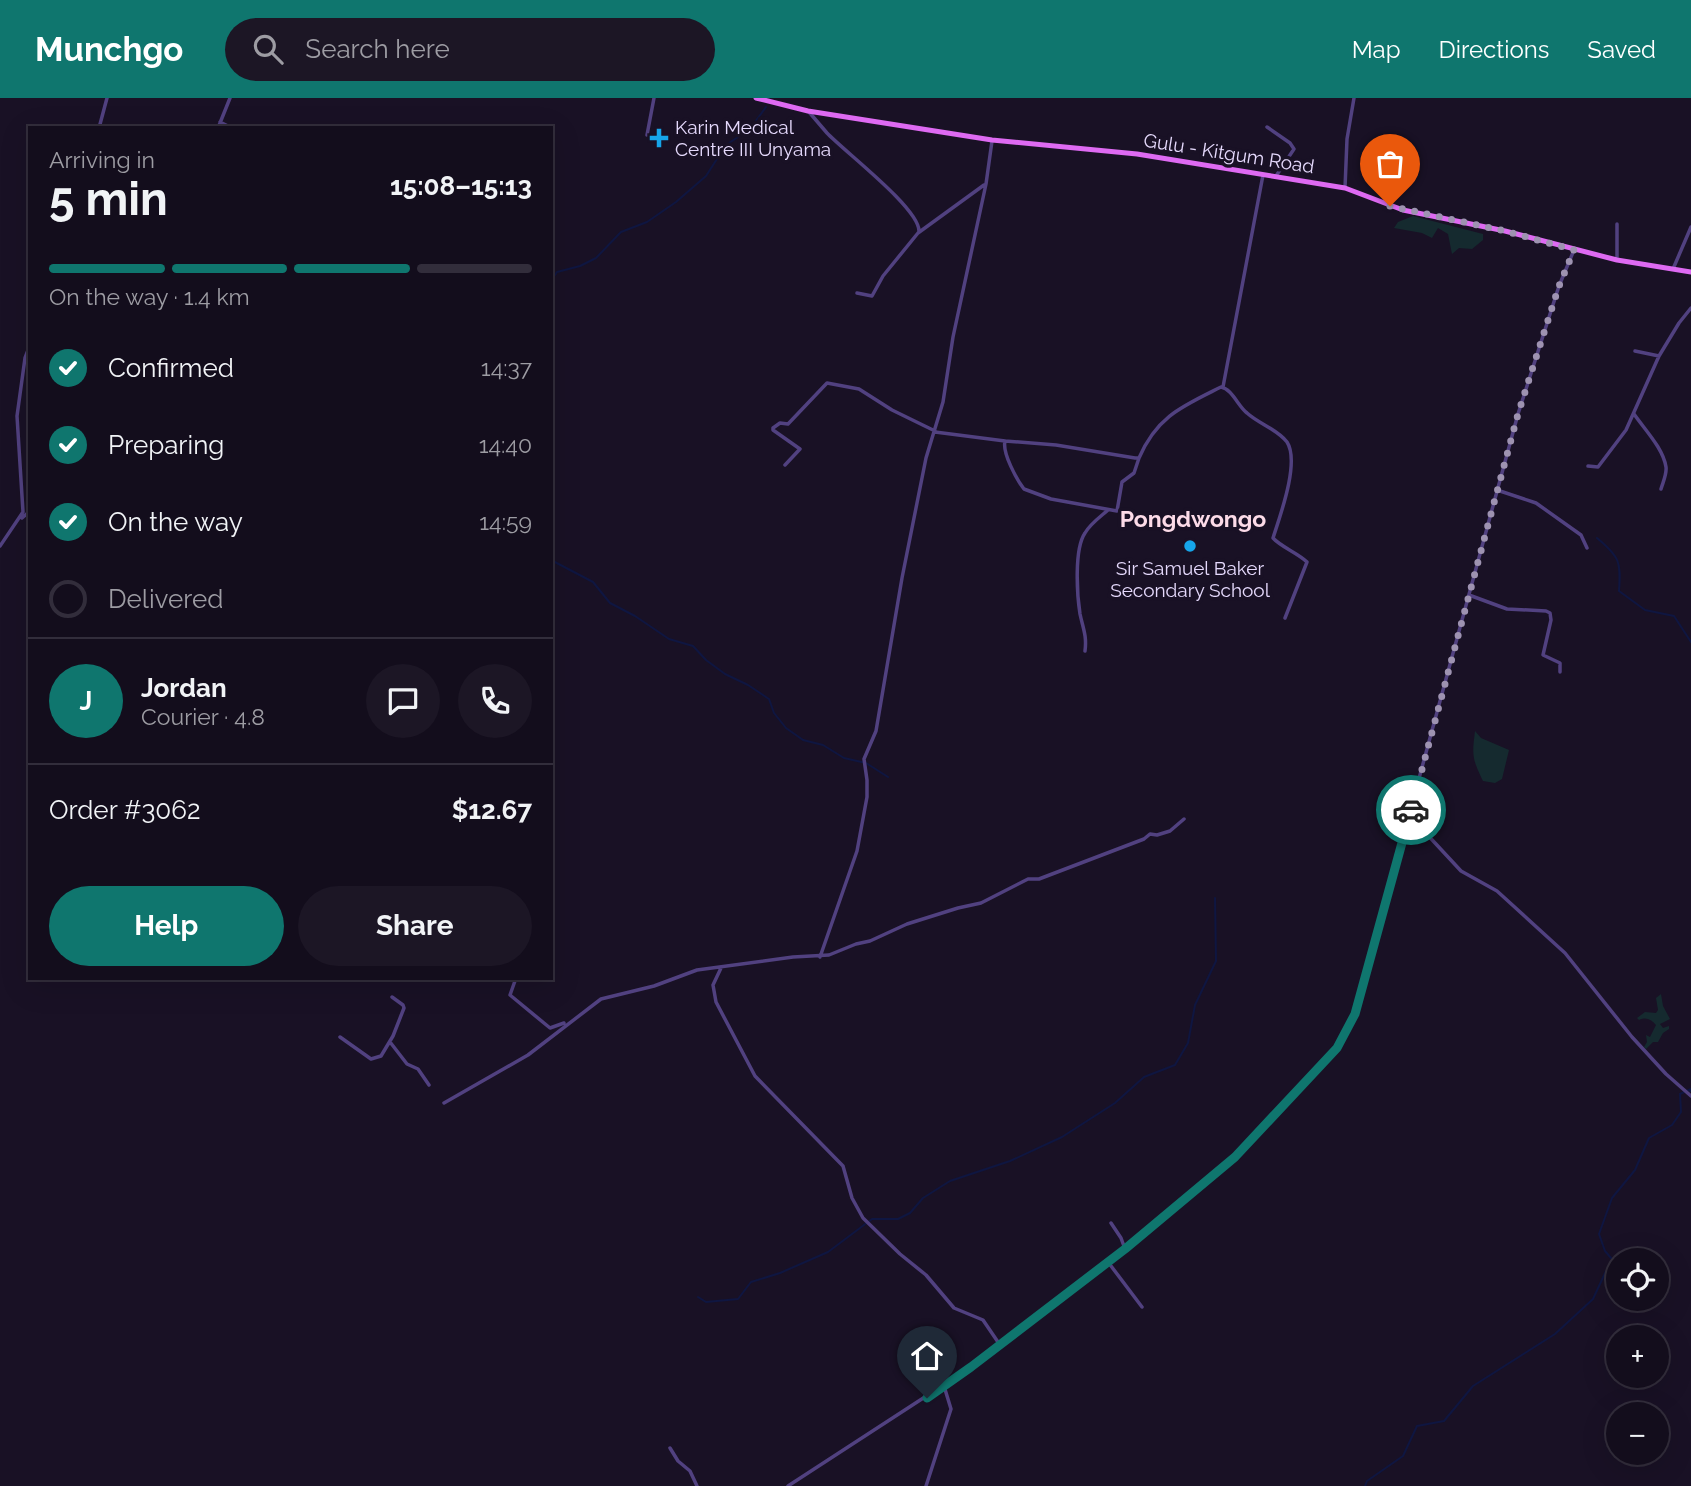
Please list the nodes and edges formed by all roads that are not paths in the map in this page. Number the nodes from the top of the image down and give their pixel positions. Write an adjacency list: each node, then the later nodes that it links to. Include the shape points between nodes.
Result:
1 (107, 98): 8 (street)
2 (230, 98): 7 (street)
3 (654, 98): 12 (street)
4 (756, 98): 6 (main road, Gulu - Kitgum Road)
5 (1354, 98): 17 (street)
6 (808, 111): 13 (main road, Gulu - Kitgum Road); 20 (street, via 897,198 918,224)
7 (220, 121): 9 (street); 10 (street)
8 (100, 126)
9 (219, 126)
10 (229, 126)
11 (1266, 127): 15 (street, via 1294,149)
12 (647, 135)
13 (992, 140): 14 (main road, Gulu - Kitgum Road, via 1088,148); 16 (street)
14 (1263, 175): 15 (main road, Gulu - Kitgum Road); 30 (street)
15 (1276, 178): 17 (main road, Gulu - Kitgum Road)
16 (986, 184): 20 (street); 32 (street)
17 (1345, 188): 21 (main road, Gulu - Kitgum Road, via 1404,210)
18 (1616, 225): 22 (street)
19 (1691, 227): 23 (street)
20 (919, 233): 25 (street, via 872,296)
21 (1574, 250): 22 (main road, Gulu - Kitgum Road); 37 (street, via 1536,353)
22 (1617, 260): 23 (main road, Gulu - Kitgum Road)
23 (1674, 269): 24 (main road, Gulu - Kitgum Road)
24 (1691, 271)
25 (857, 293)
26 (1691, 308): 29 (street)
27 (28, 350): 41 (street, via 18,416 24,507)
28 (1635, 351): 29 (street)
29 (1659, 356): 31 (street)
30 (1223, 387): 34 (street, via 1165,418); 45 (street, via 1288,446 1289,485 1273,538 1307,562)
31 (1634, 414): 36 (street, via 1598,467); 38 (street, via 1664,462)
32 (935, 431): 33 (street); 35 (street, via 859,389 827,383 788,424 773,428 800,449); 50 (street, via 902,578 876,731 864,759 867,797 857,851)
33 (1005, 441): 34 (street); 39 (street, via 1006,455 1024,489)
34 (1139, 458): 39 (street, via 1134,473 1122,482 1117,511)
35 (785, 465)
36 (1588, 466)
37 (1497, 489): 43 (street, via 1536,503 1581,535); 44 (street)
38 (1661, 489)
39 (1108, 510): 46 (street, via 1087,529 1079,547)
40 (28, 513): 41 (street)
41 (16, 524): 42 (street)
42 (0, 546)
43 (1587, 548)
44 (1469, 595): 47 (street, via 1507,609 1550,613 1543,655 1560,663); 48 (street)
45 (1285, 618)
46 (1085, 651)
47 (1560, 672)
48 (1410, 816): 58 (street, via 1461,871 1497,891 1565,953 1627,1031); 61 (street, via 1355,1014 1337,1048 1235,1157)
49 (1184, 819): 50 (street, via 1164,833 1150,834 1059,872 1028,879 981,903 907,924)
50 (820, 957): 51 (street)
51 (721, 968): 54 (street, via 696,970 601,999); 64 (street, via 713,985 716,1002 754,1074 843,1166 863,1218 926,1275 954,1308 983,1320)
52 (515, 980): 54 (street, via 510,995 550,1028)
53 (392, 997): 56 (street, via 404,1008)
54 (570, 1021): 59 (street, via 528,1055)
55 (340, 1037): 56 (street, via 374,1060)
56 (390, 1042): 57 (street)
57 (429, 1085)
58 (1691, 1096)
59 (444, 1103)
60 (1111, 1223): 61 (street)
61 (1125, 1249): 62 (street)
62 (1108, 1262): 63 (street); 64 (street)
63 (1142, 1307)
64 (1000, 1345): 65 (street)
65 (944, 1386): 67 (street); 70 (street, via 951,1409)
66 (670, 1448): 68 (street)
67 (794, 1484): 69 (street)
68 (697, 1486)
69 (788, 1486)
70 (926, 1486)

